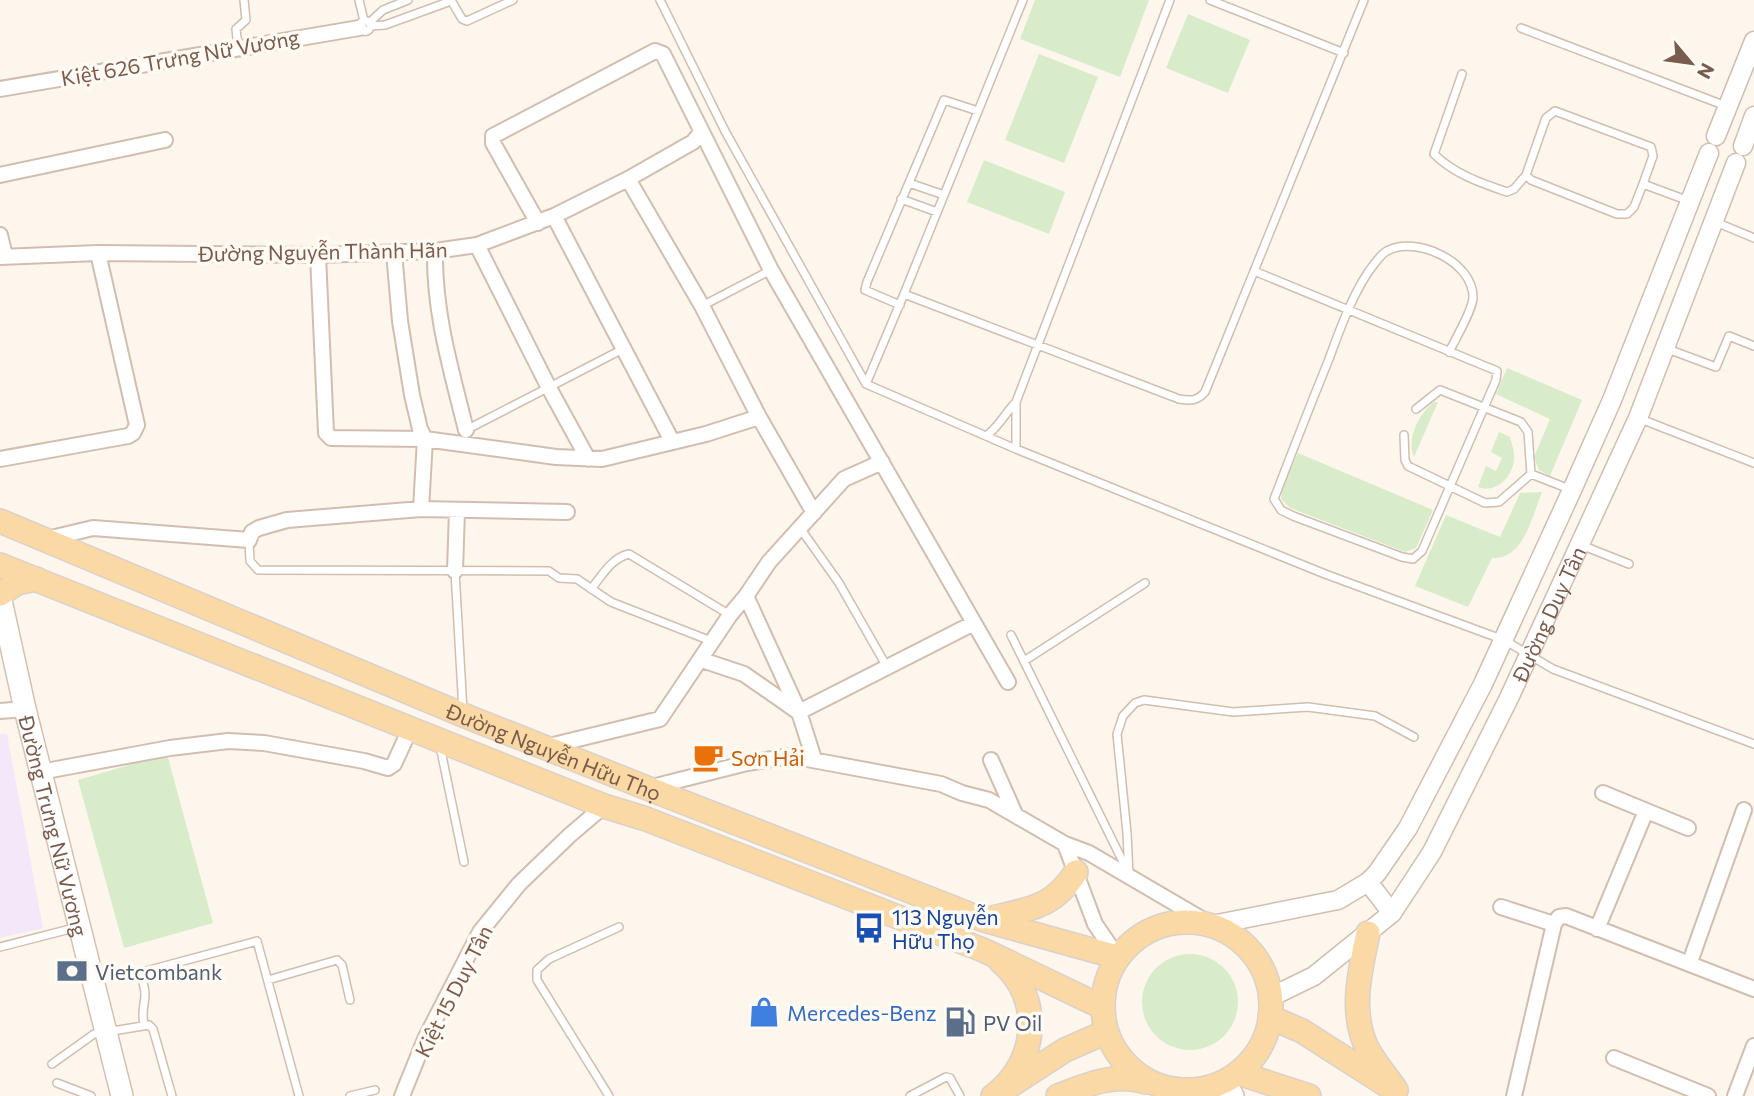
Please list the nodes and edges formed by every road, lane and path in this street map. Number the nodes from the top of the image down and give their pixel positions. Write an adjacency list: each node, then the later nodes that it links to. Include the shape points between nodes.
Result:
1 (244, 0): 13 (lane, via 246,20 236,29)
2 (359, 0): 11 (lane)
3 (408, 0): 11 (lane)
4 (451, 0): 5 (lane, via 467,20); 11 (lane, via 386,25)
5 (513, 0)
6 (660, 0): 56 (lane, via 725,131)
7 (1023, 0): 19 (lane)
8 (1170, 0): 51 (lane)
9 (1210, 0): 15 (lane)
10 (1364, 0): 15 (lane)
11 (365, 24): 13 (street, Kiệt 626 Trưng Nữ Vương)
12 (1521, 28): 18 (lane)
13 (238, 47): 17 (street, Kiệt 626 Trưng Nữ Vương)
14 (1752, 51): 18 (street, Đường Duy Tân)
15 (1343, 53): 45 (lane)
16 (1462, 74): 24 (lane, via 1434,154 1472,180 1507,192)
17 (0, 89)
18 (1728, 107): 30 (street, Đường Duy Tân)
19 (978, 111): 26 (lane, via 944,100); 28 (lane)
20 (1754, 116): 33 (street, Đường Duy Tân)
21 (701, 132): 25 (street, Đường Nguyễn Thành Hãn, via 693,142); 34 (street, via 663,54 655,51 493,136); 43 (street)
22 (165, 140): 23 (street)
23 (0, 175)
24 (1526, 175): 27 (lane, via 1617,214 1627,214 1634,207); 27 (lane, via 1546,118 1555,111 1651,147 1653,156)
25 (628, 179): 32 (street, Đường Nguyễn Thành Hãn); 49 (street)
26 (909, 183): 28 (lane); 29 (lane)
27 (1643, 184): 30 (lane)
28 (944, 195): 31 (lane)
29 (901, 199): 31 (lane); 48 (lane, via 865,290)
30 (1690, 201): 44 (street, Đường Duy Tân)
31 (937, 212): 47 (lane)
32 (554, 216): 34 (street, Đường Nguyễn Thành Hãn); 54 (street)
33 (1713, 221): 36 (lane); 46 (street, Đường Duy Tân)
34 (538, 223): 37 (street, Đường Nguyễn Thành Hãn)
35 (0, 235): 42 (street)
36 (1754, 238)
37 (477, 245): 38 (street, Đường Nguyễn Thành Hãn); 57 (street)
38 (435, 251): 39 (street, Đường Nguyễn Thành Hãn); 63 (street, via 434,287 444,345)
39 (394, 252): 41 (street, Đường Nguyễn Thành Hãn); 66 (street, via 412,395)
40 (98, 253): 41 (street, Đường Nguyễn Thành Hãn); 42 (street, Đường Nguyễn Thành Hãn); 69 (street, via 138,425 128,436)
41 (318, 255): 66 (street, via 326,433 331,438)
42 (3, 257)
43 (771, 270): 49 (lane); 71 (street)
44 (1664, 270): 46 (street); 75 (street, Đường Duy Tân)
45 (1254, 271): 50 (lane); 51 (lane, via 1205,392 1192,401)
46 (1690, 281): 53 (street, Đường Duy Tân)
47 (904, 294): 48 (lane); 51 (lane)
48 (900, 305): 56 (lane)
49 (702, 306): 61 (street)
50 (1348, 310): 55 (lane); 55 (lane, via 1374,264 1387,251 1428,250 1462,269 1471,287 1473,301); 74 (lane, via 1274,499 1281,510 1293,516 1413,559 1422,551)
51 (1039, 345): 58 (lane)
52 (1754, 346): 53 (lane, via 1729,335 1716,367)
53 (1665, 348): 62 (street, Đường Duy Tân)
54 (622, 349): 57 (lane); 67 (street)
55 (1450, 352): 59 (lane, via 1497,371)
56 (866, 383): 65 (lane)
57 (548, 386): 63 (lane); 70 (street)
58 (1016, 402): 65 (lane); 68 (lane)
59 (1485, 407): 60 (lane, via 1440,390); 73 (lane, via 1521,422 1528,432); 74 (lane)
60 (1416, 409)
61 (759, 416): 67 (street); 79 (street)
62 (1638, 418): 72 (lane); 84 (street, Đường Duy Tân)
63 (466, 430)
64 (1404, 435): 74 (lane, via 1408,466)
65 (986, 436): 68 (lane)
66 (425, 439): 70 (street); 76 (street)
67 (672, 441): 70 (street)
68 (1016, 449): 96 (lane, via 1325,574)
69 (0, 459)
70 (588, 459)
71 (882, 462): 79 (street, via 844,479); 94 (street)
72 (1754, 463)
73 (1531, 474): 74 (lane, via 1499,502 1485,503); 75 (lane)
74 (1450, 485)
75 (1572, 490): 96 (street, Đường Duy Tân)
76 (421, 509): 77 (street); 83 (street, via 287,520 259,527)
77 (457, 510): 78 (street); 87 (street)
78 (567, 512)
79 (814, 513): 81 (street)
80 (0, 522): 82 (main road, Đường Nguyễn Hữu Thọ)
81 (800, 528): 91 (street); 101 (lane, via 839,583)
82 (42, 540): 83 (street, via 93,528); 106 (main road, Đường Nguyễn Hữu Thọ)
83 (249, 540): 87 (lane, via 250,561 258,570)
84 (1581, 545): 85 (lane); 98 (street, Đường Duy Tân)
85 (1629, 564)
86 (0, 565): 88 (main road, Đường Nguyễn Hữu Thọ)
87 (455, 571): 90 (lane, via 549,571); 106 (lane)
88 (36, 579): 92 (main road, via 17,583); 107 (main road, Đường Nguyễn Hữu Thọ)
89 (1144, 583): 100 (lane)
90 (592, 589): 93 (lane, via 613,562 629,554); 97 (lane, via 611,602)
91 (746, 596): 93 (street); 105 (street)
92 (0, 597): 103 (main road, Đường Trưng Nữ Vương)
93 (730, 615): 97 (street)
94 (974, 623): 101 (street); 102 (street)
95 (1011, 635): 100 (lane)
96 (1504, 640): 98 (lane); 126 (street, Đường Duy Tân, via 1428,792 1397,845)
97 (711, 641): 99 (street)
98 (1530, 654): 110 (lane, via 1553,669); 128 (street, Đường Duy Tân, via 1448,822)
99 (702, 660): 105 (street, via 744,674); 111 (street, via 660,719)
100 (1024, 661): 125 (lane)
101 (887, 667): 105 (street)
102 (1008, 682)
103 (25, 709): 104 (street); 114 (main road, Đường Trưng Nữ Vương)
104 (0, 711)
105 (799, 712): 112 (street)
106 (463, 715): 111 (main road, Đường Nguyễn Hữu Thọ)
107 (410, 729): 109 (main road, Đường Nguyễn Hữu Thọ); 114 (street, via 394,764 387,768 264,743 228,741)
108 (1414, 737): 125 (lane, via 1375,716 1308,707 1233,712 1135,702 1116,734)
109 (439, 741): 117 (main road, Đường Nguyễn Hữu Thọ); 123 (lane)
110 (1754, 744)
111 (544, 747): 115 (main road, Đường Nguyễn Hữu Thọ)
112 (814, 759): 115 (street, via 791,756 747,763); 120 (street, via 941,784)
113 (991, 760): 120 (street)
114 (40, 772): 132 (main road, Đường Trưng Nữ Vương)
115 (647, 788): 129 (main road, Đường Nguyễn Hữu Thọ)
116 (1602, 793): 119 (street)
117 (604, 806): 137 (main road, Đường Nguyễn Hữu Thọ); 161 (street, Kiệt 15 Duy Tân, via 519,884 480,932 425,1039)
118 (1744, 810): 139 (street)
119 (1647, 811): 121 (street); 134 (street)
120 (1015, 814): 122 (street)
121 (1688, 828)
122 (1065, 844): 124 (street); 125 (street)
123 (464, 862)
124 (1076, 872): 129 (main road, via 1049,902); 138 (street, via 1095,924)
125 (1129, 876): 131 (street)
126 (1368, 882): 128 (street); 131 (street, Đường Duy Tân, via 1338,901)
127 (1501, 907): 130 (street)
128 (1392, 913): 135 (street, Đường Duy Tân)
129 (984, 920): 138 (main road, Đường Nguyễn Hữu Thọ)
130 (1555, 924): 134 (street, via 1566,916); 168 (street)
131 (1212, 925): 138 (main road, via 1167,923 1131,942); 144 (main road, via 1246,945 1258,960 1267,978)
132 (79, 927): 136 (lane); 146 (main road, Đường Trưng Nữ Vương)
133 (619, 927): 162 (lane, via 549,959 537,970 537,981)
134 (1597, 929): 139 (street)
135 (1368, 933): 144 (street, Đường Duy Tân); 155 (main road, via 1357,997 1360,1030 1368,1051)
136 (0, 947)
137 (984, 950): 143 (main road, Đường Nguyễn Hữu Thọ); 165 (main road, via 1017,979 1031,1018 1024,1059)
138 (1117, 957): 143 (main road, via 1104,987)
139 (1690, 962): 141 (street)
140 (268, 980): 142 (lane, via 337,960 342,964); 145 (lane, via 257,941 146,971 141,980); 159 (lane)
141 (1754, 989)
142 (350, 1000)
143 (1102, 1007): 147 (main road)
144 (1271, 1007): 152 (main road, via 1265,1039); 155 (main road, via 1301,1031)
145 (144, 1024): 146 (lane); 158 (lane, via 153,1029)
146 (105, 1031): 150 (lane); 157 (main road, Đường Trưng Nữ Vương)
147 (1106, 1032): 153 (main road, via 1128,1067); 165 (main road, via 1065,1050)
148 (1754, 1046): 170 (street)
149 (1614, 1058): 169 (street)
150 (52, 1064)
151 (57, 1083): 156 (lane)
152 (1231, 1084): 153 (main road, via 1184,1091); 167 (main road)
153 (1163, 1087): 166 (main road, via 1113,1079)
154 (375, 1090): 160 (lane)
155 (1403, 1093)
156 (91, 1096)
157 (122, 1096)
158 (172, 1096)
159 (299, 1096)
160 (351, 1096)
161 (402, 1096)
162 (608, 1096)
163 (910, 1096): 164 (lane, via 946,1077)
164 (960, 1096)
165 (993, 1096)
166 (1058, 1096)
167 (1309, 1096)
168 (1514, 1096)
169 (1708, 1096)
170 (1735, 1096)

